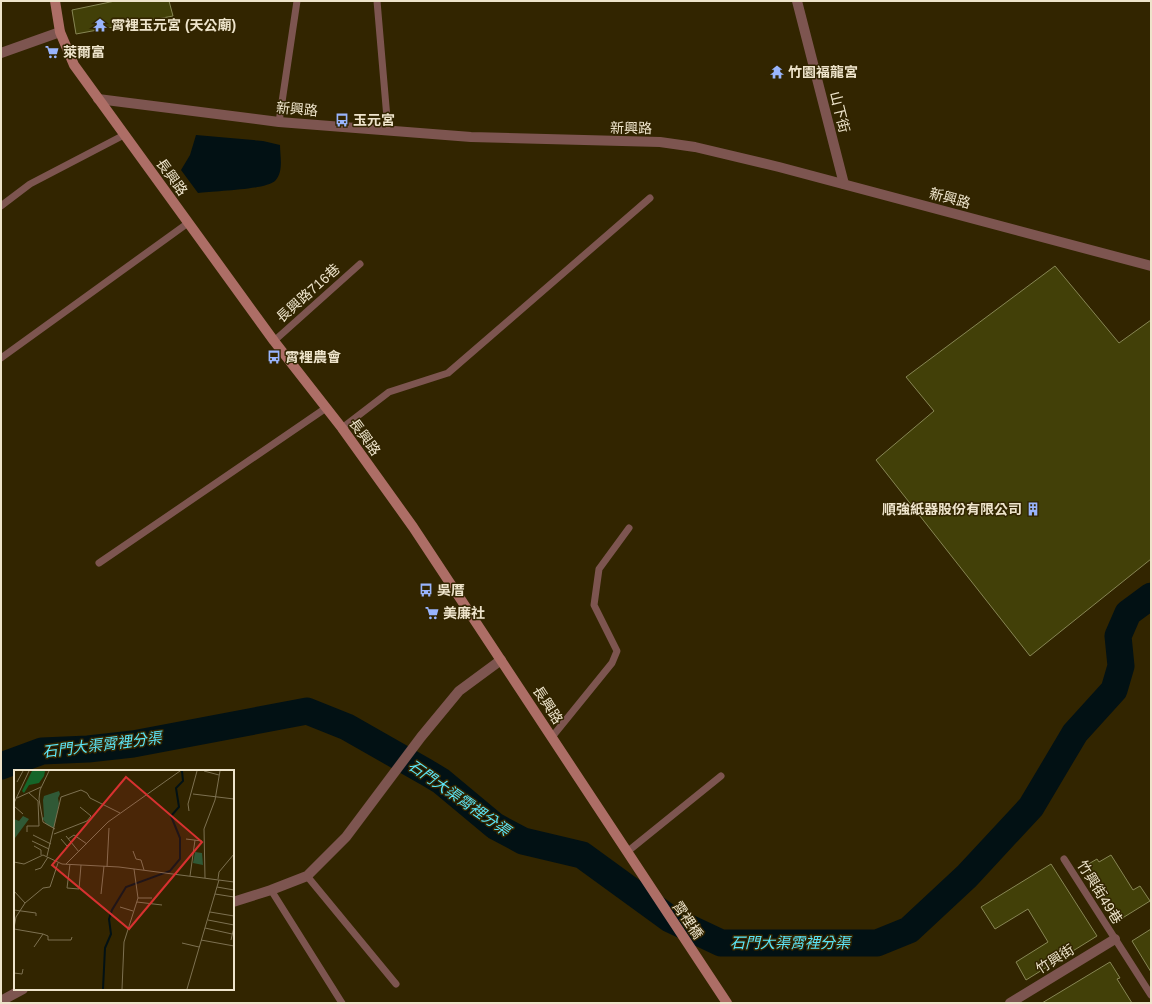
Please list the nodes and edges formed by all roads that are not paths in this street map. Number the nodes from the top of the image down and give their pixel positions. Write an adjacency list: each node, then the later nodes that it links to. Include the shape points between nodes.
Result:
1 (55, 1): 5 (main road, 長興路)
2 (298, 1): 8 (lane)
3 (377, 1): 9 (lane)
4 (797, 1): 11 (street, 山下街)
5 (60, 32): 6 (street); 7 (main road, 長興路, via 74,65)
6 (1, 53)
7 (98, 99): 8 (street, 新興路); 10 (main road, 長興路)
8 (278, 122): 9 (street, 新興路)
9 (388, 130): 11 (street, 新興路, via 471,137 660,142 694,147)
10 (124, 135): 13 (lane, via 30,184); 14 (main road, 長興路)
11 (844, 184): 16 (street, 新興路)
12 (650, 198): 20 (lane, via 448,373 389,392)
13 (1, 206)
14 (188, 223): 17 (main road, 長興路); 18 (lane)
15 (360, 264): 17 (lane, 長興路716巷)
16 (1151, 266)
17 (274, 341): 19 (main road, 長興路)
18 (1, 358)
19 (326, 408): 20 (main road, 長興路); 22 (lane)
20 (342, 428): 23 (main road, 長興路, via 413,527)
21 (629, 528): 24 (lane, via 599,569 594,605 617,651 612,663)
22 (99, 563)
23 (501, 660): 24 (main road, 長興路); 28 (street, via 459,692 421,737 346,837)
24 (552, 737): 26 (main road, 長興路)
25 (721, 776): 26 (lane)
26 (627, 852): 30 (main road, 長興路)
27 (1064, 859): 32 (lane, 竹興街49巷)
28 (307, 876): 29 (street); 33 (lane)
29 (271, 890): 31 (street); 37 (lane)
30 (653, 894): 38 (main road, 霄裡橋)
31 (234, 902)
32 (1115, 939): 35 (lane, 竹興街49巷); 39 (street, 竹興街)
33 (396, 984)
34 (21, 990): 36 (street)
35 (1151, 995)
36 (1, 1001)
37 (342, 1003)
38 (727, 1003)
39 (1010, 1003)

